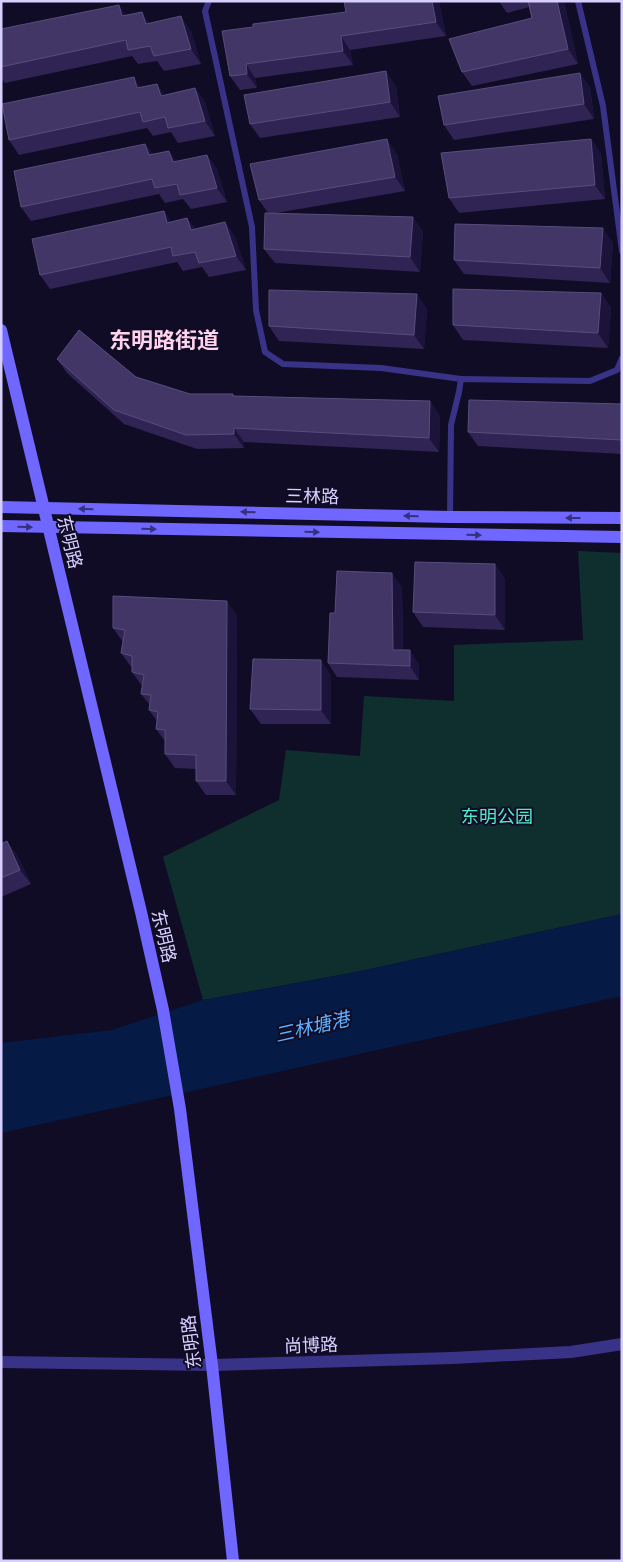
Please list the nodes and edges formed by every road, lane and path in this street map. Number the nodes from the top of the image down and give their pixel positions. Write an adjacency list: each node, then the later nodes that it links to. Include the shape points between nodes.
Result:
1 (209, 1): 6 (lane, via 205,11 252,227 256,310 265,352 283,364 381,368)
2 (578, 1): 3 (lane, via 603,106)
3 (622, 251)
4 (1, 330): 8 (main road, 东明路)
5 (622, 358): 6 (lane, via 617,370 590,381)
6 (461, 379): 9 (lane, via 451,425)
7 (1, 507): 8 (main road, 三林路)
8 (44, 508): 9 (main road, 三林路, one-way to 8); 12 (main road, 东明路)
9 (450, 517): 10 (main road, 三林路, one-way to 9)
10 (622, 518)
11 (1, 526): 12 (main road, 三林路, one-way to 12)
12 (48, 527): 13 (main road, 三林路, one-way to 13); 16 (main road, 东明路, via 163,1010 180,1109)
13 (622, 537)
14 (622, 1344): 16 (street, 尚博路, via 571,1352)
15 (1, 1362): 16 (street, 尚博路)
16 (212, 1365): 17 (main road, 东明路)
17 (233, 1561)

